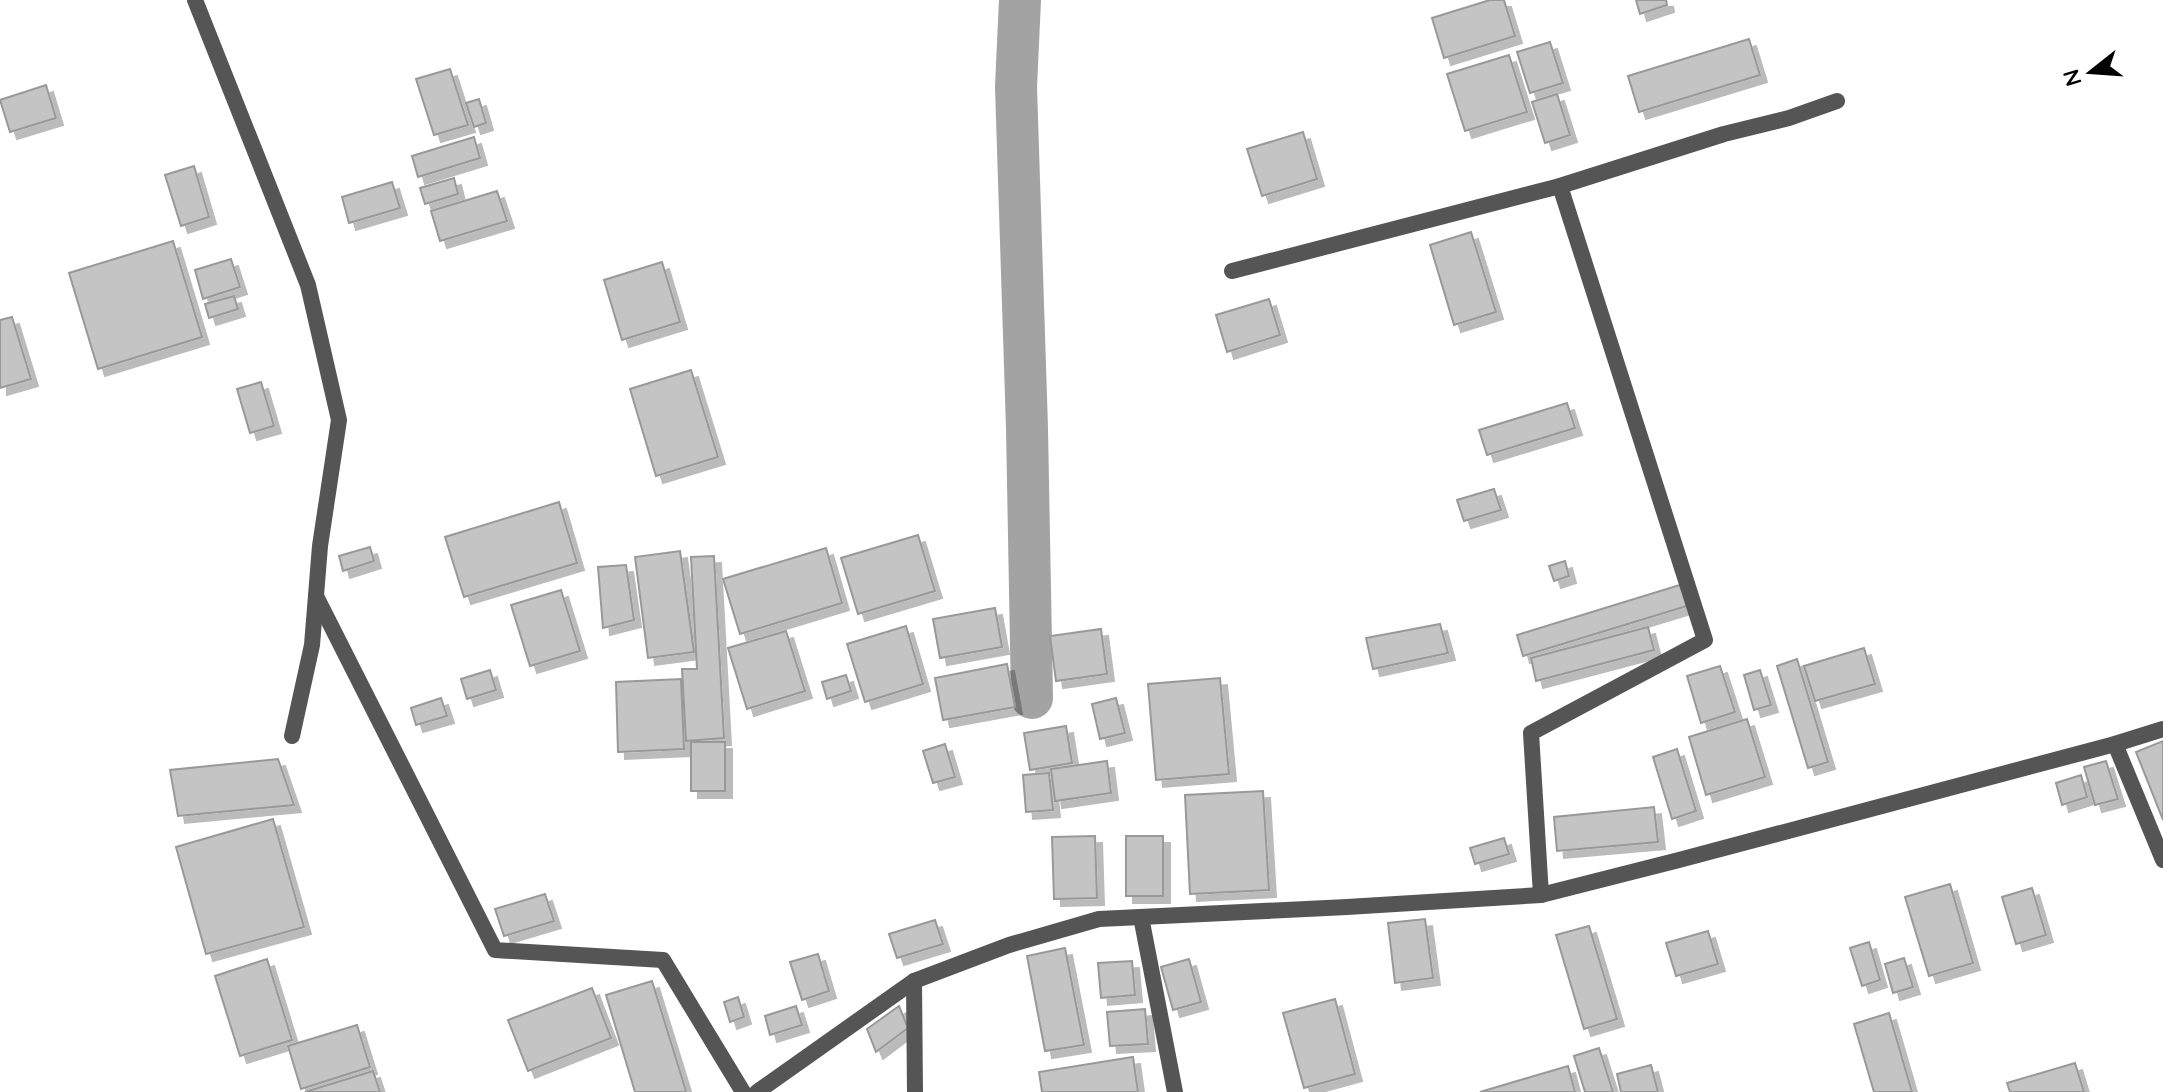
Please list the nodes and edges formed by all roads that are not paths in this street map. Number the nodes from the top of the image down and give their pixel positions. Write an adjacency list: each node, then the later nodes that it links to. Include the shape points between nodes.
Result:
1 (195, 0): 5 (street, via 308,285 339,420)
2 (1837, 101): 3 (street)
3 (1560, 186): 4 (street); 10 (street, via 1705,640 1531,733)
4 (1232, 271)
5 (316, 596): 7 (street, via 312,645); 13 (street, via 495,950 663,960)
6 (2163, 729): 8 (street)
7 (292, 736)
8 (2115, 744): 9 (street); 10 (street)
9 (2163, 860)
10 (1541, 895): 11 (street)
11 (1141, 917): 12 (street, via 1099,919); 16 (street)
12 (914, 981): 14 (street); 15 (street)
13 (743, 1092)
14 (757, 1092)
15 (915, 1092)
16 (1175, 1092)

